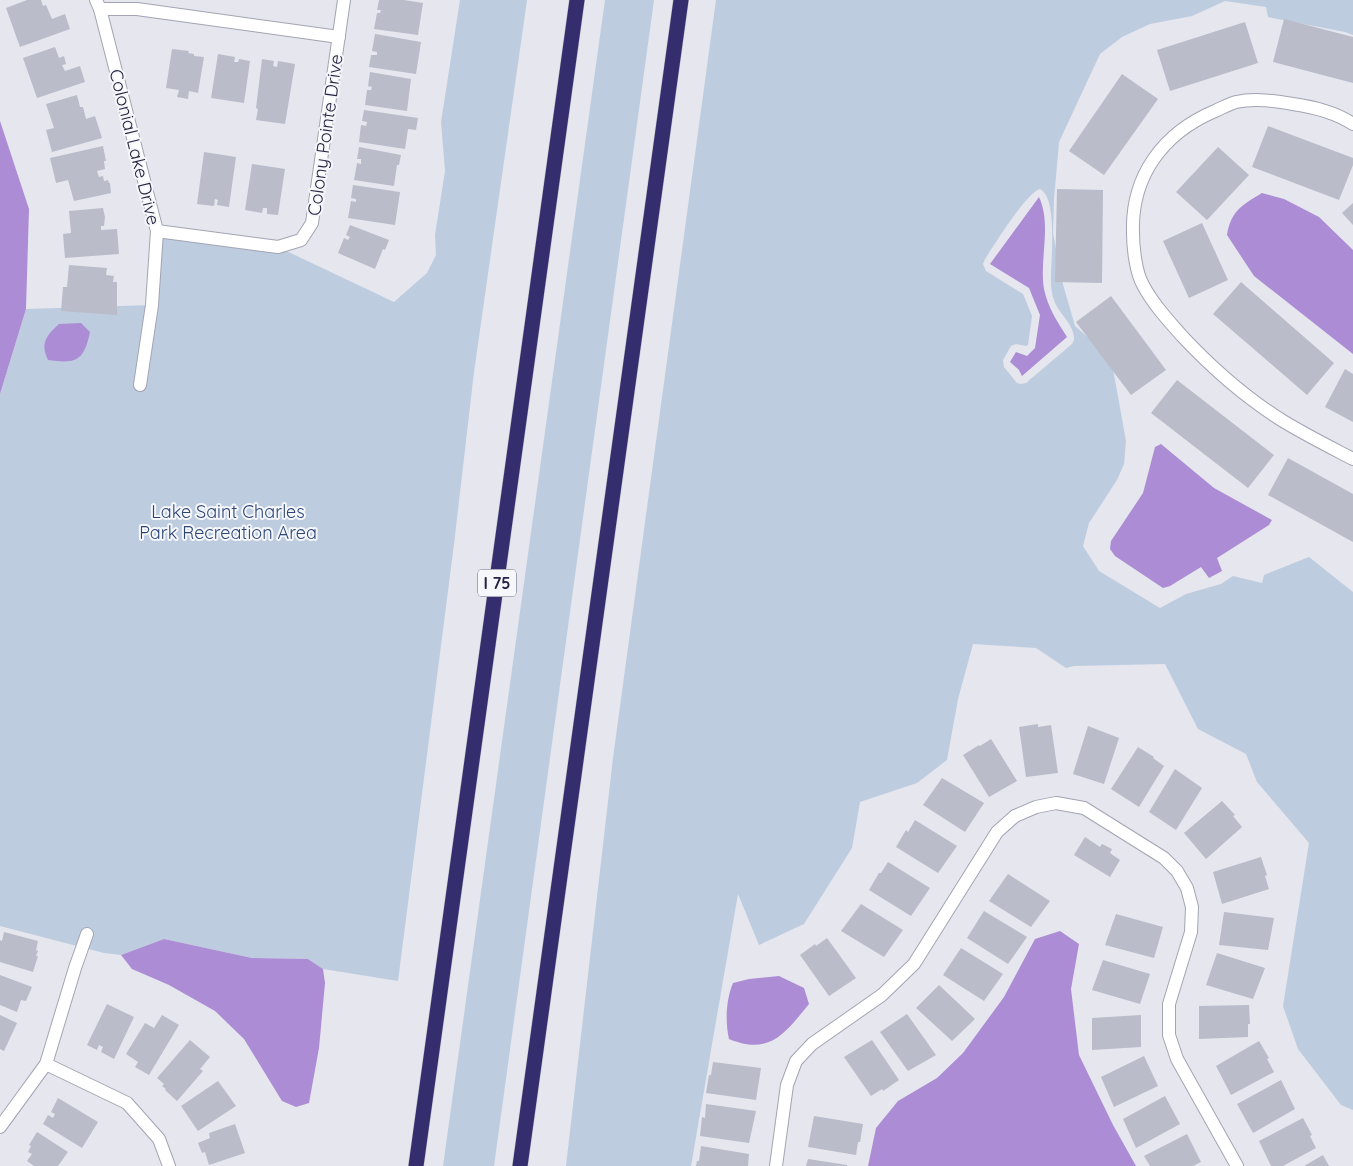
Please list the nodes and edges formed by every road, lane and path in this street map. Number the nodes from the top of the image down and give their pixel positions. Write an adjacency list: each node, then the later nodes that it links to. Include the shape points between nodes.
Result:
1 (344, 0): 5 (street, Colony Pointe Drive)
2 (577, 0): 14 (highway, I 75)
3 (681, 0): 15 (highway)
4 (98, 4): 5 (street); 7 (street, Colonial Lake Drive)
5 (339, 37): 7 (street, Colony Pointe Drive, via 312,223 300,240 278,247)
6 (1353, 124): 9 (street, via 1313,106 1266,100 1236,102 1198,118 1174,135 1139,184 1132,213 1133,246 1142,284 1161,313 1201,356 1245,394 1283,421)
7 (157, 231): 8 (street, Colonial Lake Drive, via 152,305)
8 (140, 385)
9 (1353, 459)
10 (87, 934): 11 (street)
11 (46, 1064): 12 (street); 13 (street, via 127,1103 159,1138)
12 (0, 1127)
13 (169, 1166)
14 (416, 1166)
15 (520, 1166)
16 (776, 1166): 17 (street, via 788,1086 796,1061 812,1044 882,995 914,964 998,832 1015,816 1056,803 1084,808 1164,858 1187,888 1192,907 1190,932 1169,1004 1169,1035 1177,1059)
17 (1237, 1166)

